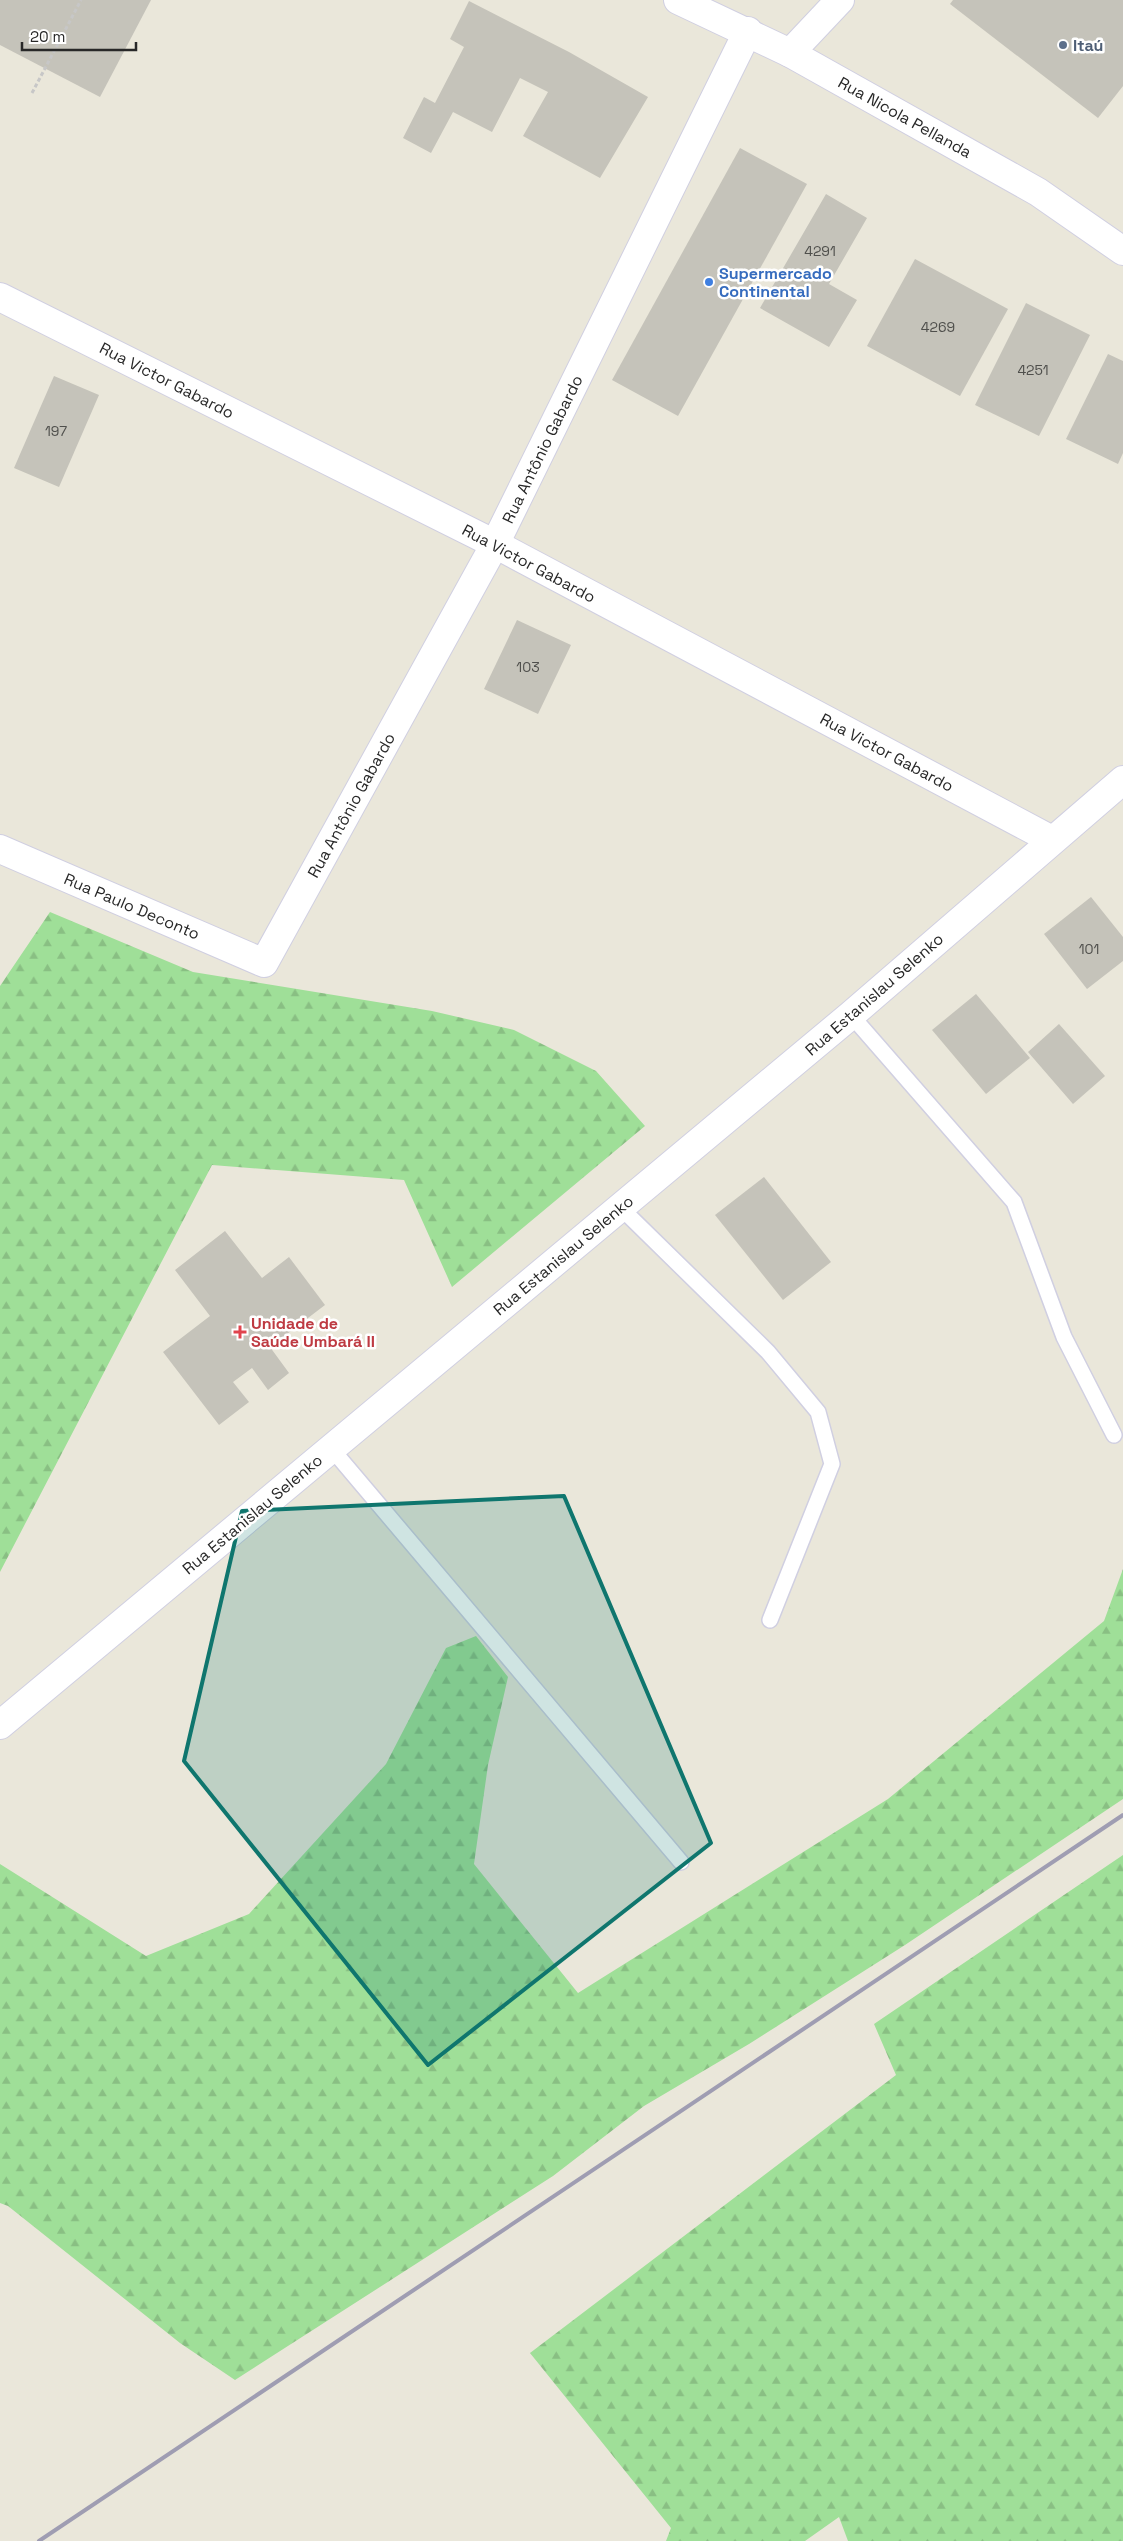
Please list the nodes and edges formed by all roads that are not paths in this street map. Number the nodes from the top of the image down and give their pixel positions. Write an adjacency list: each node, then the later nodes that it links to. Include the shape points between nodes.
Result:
1 (678, 0): 3 (street, Rua Nicola Pellanda)
2 (840, 0): 4 (street)
3 (748, 32): 4 (street, Rua Nicola Pellanda); 7 (street, Rua Antônio Gabardo)
4 (790, 53): 5 (street, Rua Nicola Pellanda, via 1038,192)
5 (1123, 251)
6 (0, 297): 7 (street, Rua Victor Gabardo)
7 (495, 544): 9 (street, Rua Victor Gabardo); 11 (street, Rua Antônio Gabardo)
8 (1123, 780): 9 (street, Rua Estanislau Selenko)
9 (1052, 840): 12 (street, Rua Estanislau Selenko)
10 (0, 849): 11 (street, Rua Paulo Deconto)
11 (264, 963)
12 (851, 1015): 13 (street, Rua Estanislau Selenko); 14 (lane, via 1014,1202 1064,1337)
13 (620, 1208): 15 (street, Rua Estanislau Selenko); 16 (lane, via 768,1352 818,1412 832,1464)
14 (1114, 1435)
15 (332, 1448): 17 (street, Rua Estanislau Selenko); 18 (lane)
16 (770, 1620)
17 (0, 1725)
18 (681, 1862)

